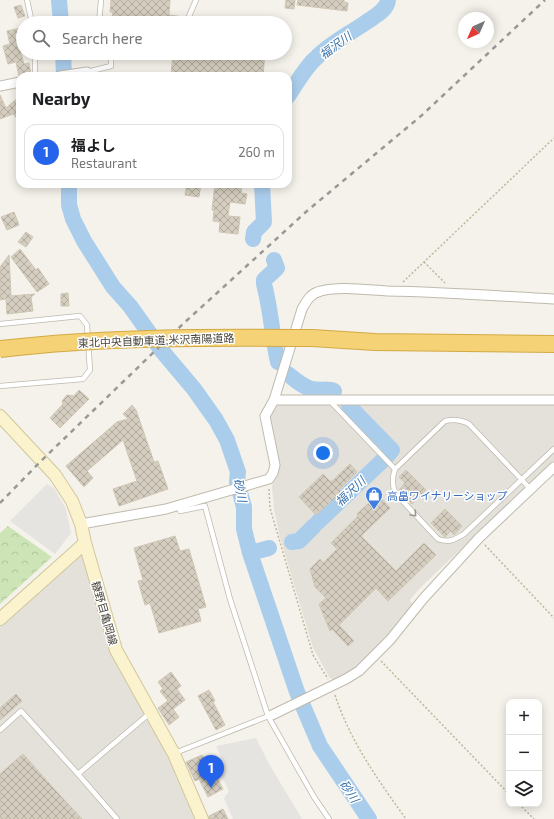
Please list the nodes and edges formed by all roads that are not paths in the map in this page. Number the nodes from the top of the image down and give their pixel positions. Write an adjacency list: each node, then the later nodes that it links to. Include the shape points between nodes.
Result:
1 (27, 0): 4 (lane)
2 (101, 0): 5 (lane)
3 (196, 0): 6 (lane)
4 (30, 16)
5 (100, 16)
6 (189, 16)
7 (35, 60): 9 (lane)
8 (111, 60): 10 (lane, via 111,66)
9 (36, 72)
10 (87, 72)
11 (16, 83): 12 (street)
12 (0, 86)
13 (554, 299): 21 (street, via 446,292 330,289 320,291 312,294 302,309)
14 (0, 324): 19 (lane, via 80,316 87,324 90,370 83,379)
15 (312, 338): 16 (highway, 東北中央自動車道;米沢南陽道路, via 374,335); 17 (highway, 東北中央自動車道;米沢南陽道路, via 375,342); 18 (highway, 東北中央自動車道;米沢南陽道路, bridge, via 146,338)
16 (554, 338)
17 (554, 344)
18 (0, 349)
19 (0, 386)
20 (328, 399): 21 (street); 22 (street); 26 (lane)
21 (274, 400): 30 (street, via 265,416 275,465 273,473 265,480 166,508)
22 (554, 400)
23 (0, 416): 30 (main road, 糠野目亀岡線, via 63,485)
24 (554, 449): 27 (lane)
25 (554, 467): 28 (street)
26 (395, 469): 27 (lane, via 446,421 461,420 469,424); 27 (lane, one-way to 27, via 392,477 395,493 438,539 445,542 455,540 464,534)
27 (522, 480): 28 (lane)
28 (531, 490): 34 (street, via 479,538 423,599 376,656 359,671)
29 (180, 511): 34 (lane, via 205,506 230,599)
30 (81, 524): 31 (main road, 糠野目亀岡線)
31 (85, 543): 32 (main road); 33 (main road, 糠野目亀岡線, via 116,650)
32 (0, 619)
33 (151, 712): 36 (main road, 糠野目亀岡線); 37 (lane)
34 (270, 715): 36 (lane); 40 (lane, via 314,797)
35 (0, 730): 37 (lane, via 21,711)
36 (174, 754): 39 (main road, 糠野目亀岡線)
37 (78, 774): 38 (lane)
38 (117, 819)
39 (202, 819)
40 (329, 819)

